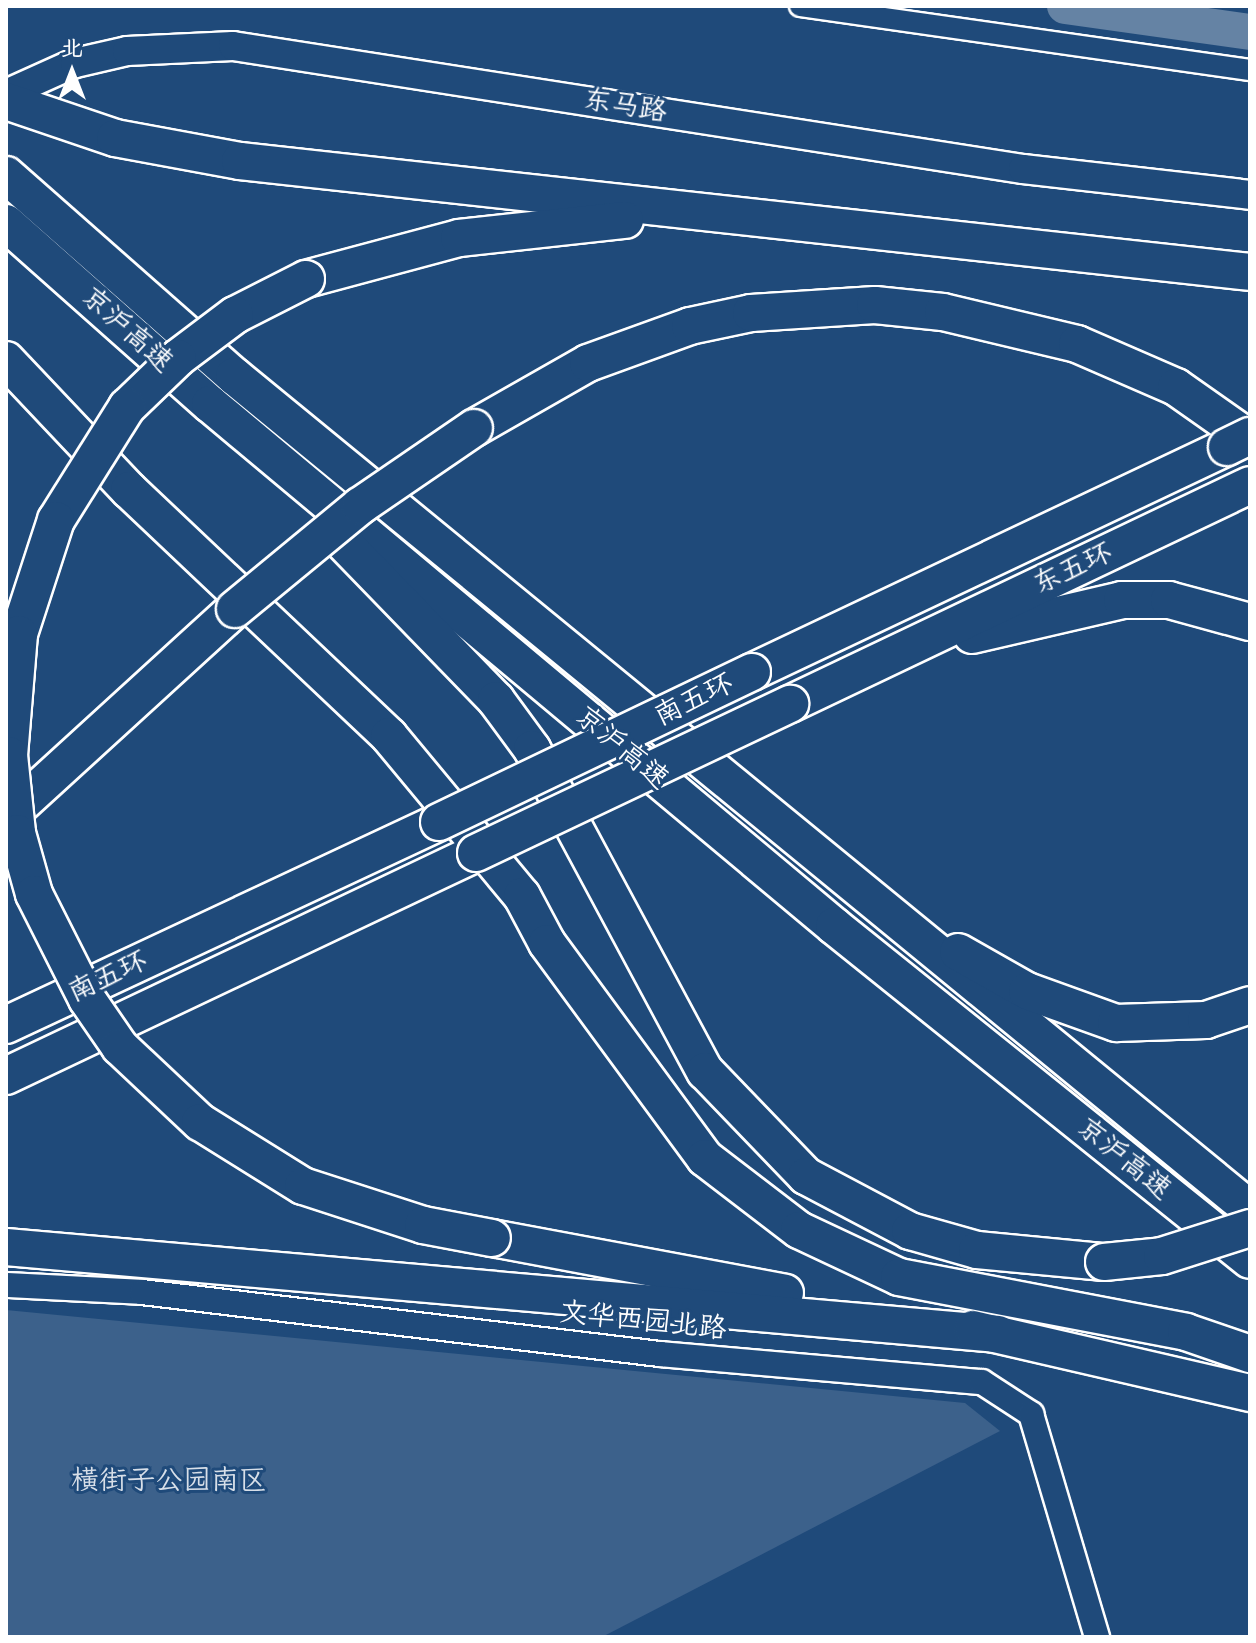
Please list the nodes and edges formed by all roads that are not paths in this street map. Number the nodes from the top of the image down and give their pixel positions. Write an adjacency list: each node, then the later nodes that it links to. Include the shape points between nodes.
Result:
1 (800, 6): 2 (street)
2 (1250, 70)
3 (6, 94): 6 (main road, 东马路, via 75,63 175,47 233,46 1023,169)
4 (6, 101): 7 (highway, via 173,151)
5 (6, 175): 17 (highway, 京沪高速, via 234,376)
6 (1250, 195)
7 (766, 219): 9 (highway); 26 (highway, bridge, via 538,227 380,253 306,279 235,315 178,358 127,407 62,508 19,634 9,755 17,833 34,894 87,999 120,1047 200,1122 303,1186 423,1225)
8 (6, 223): 11 (highway, 京沪高速)
9 (1250, 272)
10 (6, 360): 27 (highway, via 129,490 389,736 522,896 547,943 705,1158 799,1230 899,1277 1186,1332)
11 (210, 404): 22 (highway, bridge, via 496,700 573,817 668,1012 705,1071 806,1176 910,1231 977,1250 1104,1262 1162,1256); 24 (highway, 京沪高速, via 834,926)
12 (1242, 441): 16 (highway, bridge, via 1176,387 1077,344 943,312 875,305 751,313 690,326 588,363 474,428 360,506 235,609); 19 (highway, 南五环, bridge)
13 (1250, 485): 15 (highway, 东五环)
14 (1250, 622): 15 (highway, via 1169,600 1122,600)
15 (896, 653): 20 (highway, 南五环, bridge)
16 (6, 818)
17 (860, 896): 18 (highway, via 1027,991 1088,1015 1154,1027); 21 (highway, 京沪高速)
18 (1250, 1005)
19 (6, 1025)
20 (6, 1076)
21 (1250, 1209)
22 (1250, 1228)
23 (6, 1247): 26 (highway)
24 (1250, 1260)
25 (6, 1285): 29 (street, 文华西园北路, via 142,1292 660,1354 982,1382 1031,1414)
26 (998, 1334): 28 (highway)
27 (1250, 1354)
28 (1250, 1393)
29 (1097, 1637)

